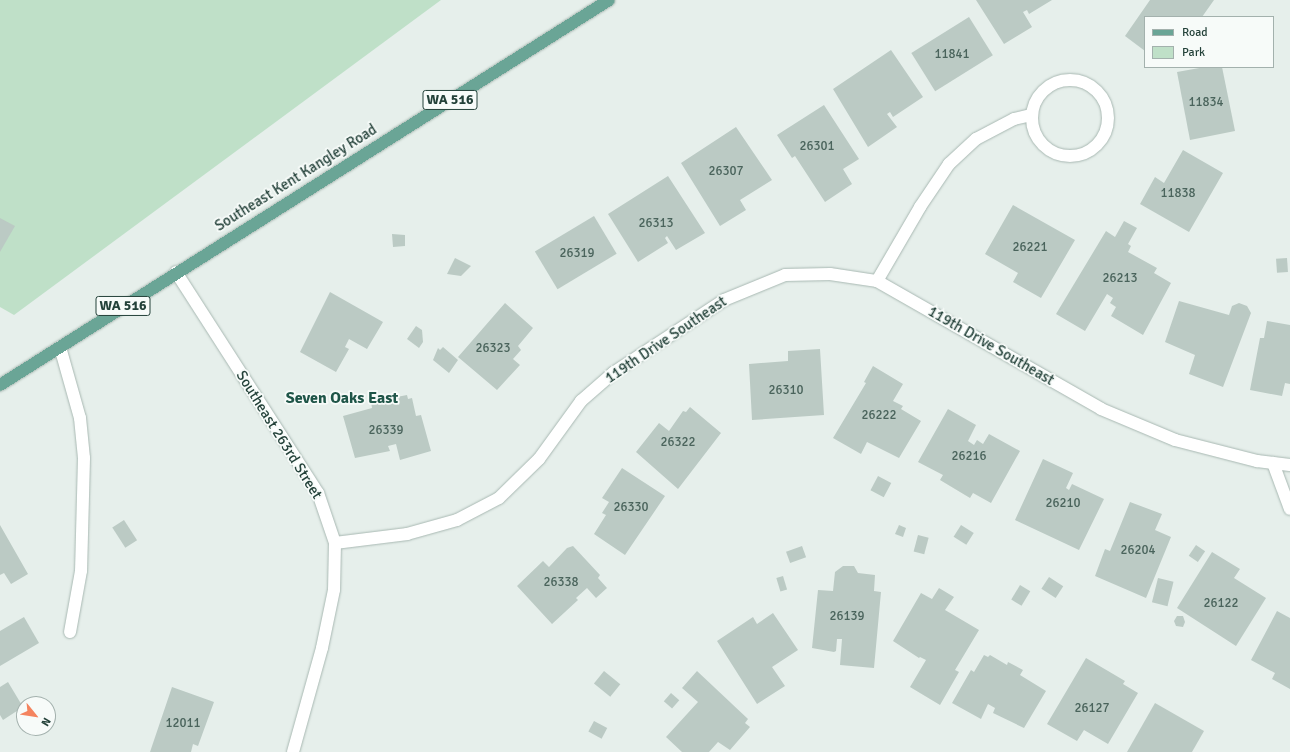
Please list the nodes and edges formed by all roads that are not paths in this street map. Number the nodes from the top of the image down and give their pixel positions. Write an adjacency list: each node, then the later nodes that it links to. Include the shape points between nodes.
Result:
1 (610, 0): 3 (main road, Southeast Kent Kangley Road / WA 516)
2 (1031, 115): 2 (street, via 1037,138 1050,150 1066,156 1089,151 1099,143 1108,121 1107,107 1101,95 1079,80 1053,83 1042,91 1034,102); 4 (street, via 1014,119 976,138 949,164 920,207)
3 (176, 272): 5 (main road, Southeast Kent Kangley Road / WA 516); 10 (street, Southeast 263rd Street, via 318,492)
4 (877, 281): 7 (street, 119th Drive Southeast, via 1101,409 1175,440); 10 (street, 119th Drive Southeast, via 830,274 785,275 724,300 614,373 581,401 539,459 499,498 457,520 407,534)
5 (60, 347): 6 (main road, Southeast Kent Kangley Road / WA 516); 11 (street, via 80,418 84,458 81,571)
6 (0, 385)
7 (1273, 463): 8 (street, 119th Drive Southeast); 9 (street)
8 (1290, 465)
9 (1290, 509)
10 (335, 543): 12 (street, Southeast 263rd Street, via 334,590 322,648)
11 (70, 632)
12 (293, 752)

